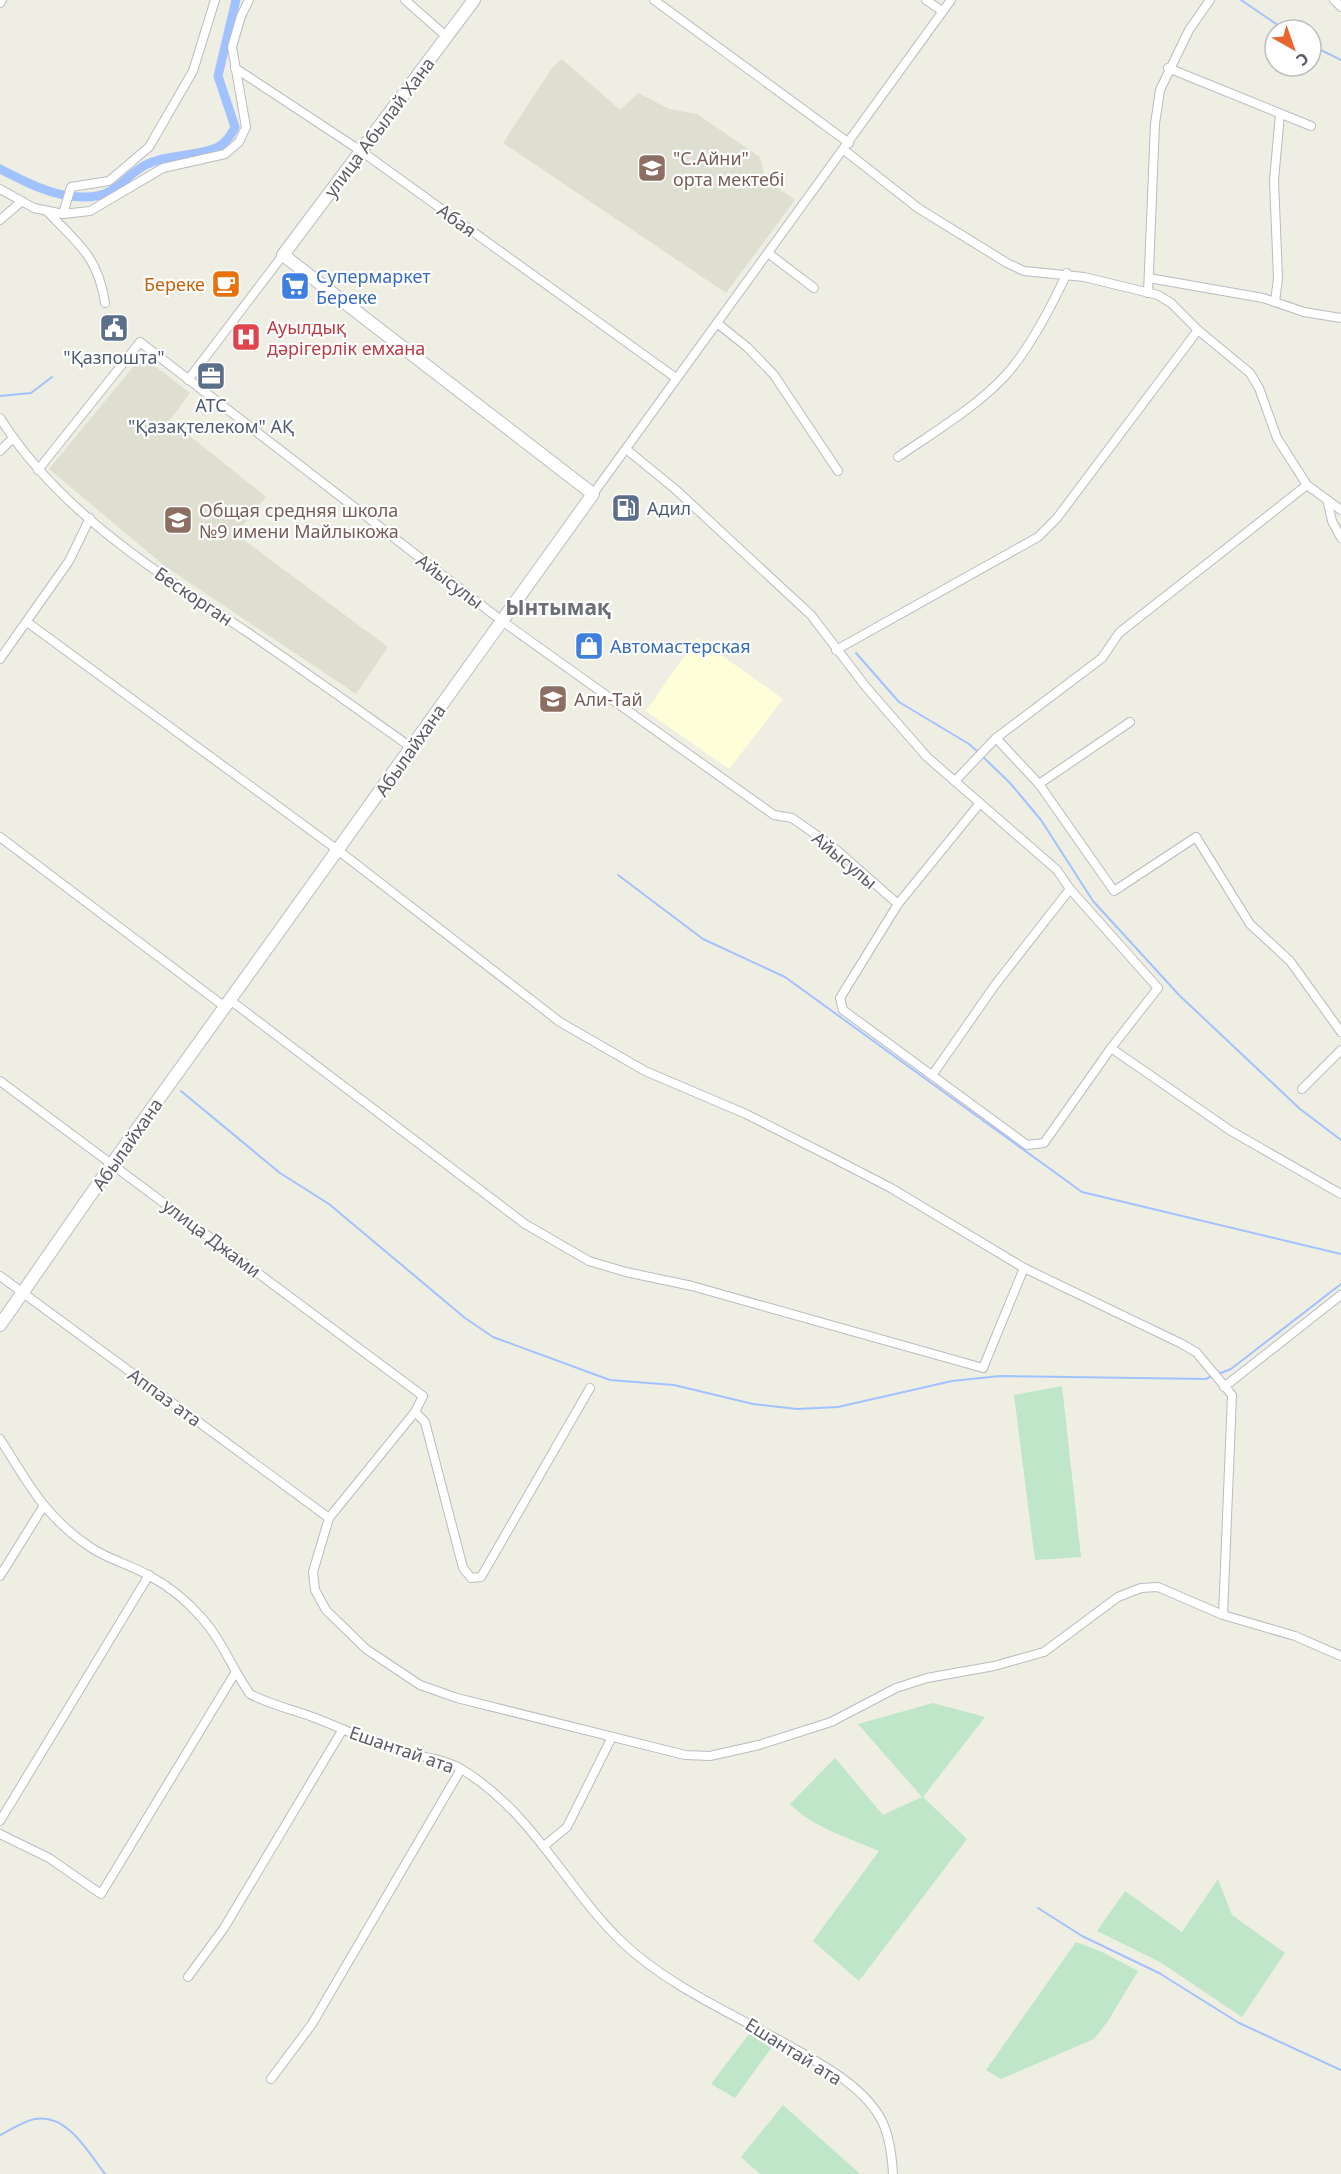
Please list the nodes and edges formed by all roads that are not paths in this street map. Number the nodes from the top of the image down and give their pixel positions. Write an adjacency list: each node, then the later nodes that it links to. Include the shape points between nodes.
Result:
1 (216, 0): 22 (street, via 193,70 150,147 109,181 71,187)
2 (249, 0): 13 (street, via 232,47)
3 (405, 0): 12 (street)
4 (474, 0): 12 (main road, улица Абылай Хана)
5 (654, 0): 17 (street)
6 (926, 0): 11 (street)
7 (951, 0): 11 (street)
8 (1210, 0): 14 (street)
9 (1334, 0): 10 (street)
10 (1341, 7)
11 (942, 11): 17 (street)
12 (447, 37): 18 (main road, улица Абылай Хана)
13 (235, 68): 18 (street, Абая); 22 (street, via 246,127 239,142 225,154 164,168 90,211)
14 (1168, 68): 15 (street); 27 (street, via 1155,124)
15 (1280, 114): 16 (street); 30 (street, via 1274,180 1278,278)
16 (1311, 126)
17 (847, 147): 24 (street); 26 (street, via 918,208 1007,263 1048,275)
18 (361, 151): 25 (main road, улица Абылай Хана); 35 (street, Абая)
19 (0, 189): 20 (street)
20 (22, 201): 21 (street); 23 (street)
21 (47, 211): 22 (street); 31 (street, via 92,259 101,277)
22 (63, 214)
23 (0, 220)
24 (768, 253): 28 (street); 33 (street)
25 (283, 255): 36 (street); 45 (main road)
26 (1068, 273): 29 (street); 41 (street, via 1052,306 1007,374 989,392)
27 (1149, 278): 29 (street); 30 (street)
28 (814, 288)
29 (1148, 293): 34 (street, via 1171,303)
30 (1275, 302): 32 (street)
31 (105, 303)
32 (1341, 318)
33 (717, 323): 35 (street); 43 (street, via 774,375)
34 (1198, 330): 44 (street, via 1250,373 1277,438); 52 (street, via 1057,518 1038,537)
35 (676, 378): 39 (street)
36 (188, 380): 42 (street, Айысулы, via 140,342); 50 (street, Айысулы)
37 (0, 418): 38 (street, Бескорган)
38 (13, 438): 40 (street); 42 (street, Бескорган)
39 (626, 448): 45 (street); 52 (street, via 811,615)
40 (0, 450)
41 (898, 457)
42 (38, 470): 48 (street, Бескорган)
43 (838, 471)
44 (1307, 485): 46 (street); 55 (street, via 1119,633 1102,658)
45 (593, 494): 50 (main road, Абылайхана)
46 (1328, 503): 47 (street); 49 (street)
47 (1341, 510)
48 (90, 519): 51 (street, via 69,561); 56 (street, Бескорган, via 150,567)
49 (1341, 538)
50 (502, 621): 56 (main road, Абылайхана); 63 (street, Айысулы, via 774,815 792,818 832,846)
51 (27, 622): 53 (street); 61 (street)
52 (837, 650): 57 (street, via 927,757)
53 (0, 659)
54 (1130, 722): 58 (street)
55 (996, 738): 57 (street); 58 (street)
56 (412, 748): 61 (main road, Абылайхана)
57 (955, 781): 59 (street)
58 (1039, 784): 65 (street, via 1114,891 1196,837 1250,924 1290,961)
59 (980, 802): 62 (street, via 1057,870); 63 (street)
60 (0, 837): 64 (street)
61 (339, 850): 64 (main road, Абылайхана); 73 (street, via 560,1022 599,1046 881,1182)
62 (1070, 889): 66 (street, via 1158,988); 68 (street, via 995,985)
63 (898, 904): 68 (street, via 840,998 843,1010)
64 (228, 1003): 71 (main road, Абылайхана); 73 (street, via 525,1224 589,1261 983,1368)
65 (1341, 1032)
66 (1111, 1048): 68 (street, via 1044,1143 1027,1145); 72 (street, via 1231,1131)
67 (1341, 1050): 70 (street)
68 (933, 1074)
69 (0, 1081): 71 (street, улица Джами)
70 (1302, 1089)
71 (112, 1164): 75 (main road, Абылайхана); 80 (street, улица Джами, via 423,1396)
72 (1341, 1194)
73 (1024, 1268): 78 (street, via 1188,1348)
74 (0, 1276): 75 (street, Аппаз ата)
75 (22, 1293): 77 (main road, Абылайхана); 83 (street, Аппаз ата)
76 (1341, 1295): 78 (street)
77 (0, 1325)
78 (1224, 1387): 86 (street, via 1232,1395)
79 (590, 1388): 80 (street, via 481,1577 471,1578 463,1568 425,1422)
80 (414, 1412): 83 (street)
81 (0, 1439): 82 (street, Ешантай ата)
82 (43, 1507): 84 (street, Ешантай ата, via 92,1548); 85 (street)
83 (329, 1518): 90 (street, via 313,1572 315,1590 326,1610 366,1649 420,1685)
84 (149, 1575): 88 (street, Ешантай ата, via 201,1616); 92 (street)
85 (0, 1576)
86 (1223, 1615): 87 (street, via 1295,1636); 90 (street, via 1158,1587 1141,1588 1118,1597 1044,1652 896,1688 831,1722 759,1745 710,1756 685,1755)
87 (1341, 1656)
88 (235, 1673): 89 (street, Ешантай ата, via 250,1694); 93 (street, via 101,1894 49,1858)
89 (343, 1729): 91 (street, Ешантай ата); 95 (street, via 224,1928)
90 (612, 1737): 94 (street, via 567,1827)
91 (461, 1769): 94 (street, Ешантай ата, via 492,1791 526,1823); 96 (street, via 312,2025)
92 (0, 1821)
93 (0, 1834)
94 (543, 1846): 97 (street, Ешантай ата, via 596,1915 624,1944 669,1978 843,2079 872,2106 891,2146)
95 (188, 1977)
96 (271, 2079)
97 (893, 2174)

